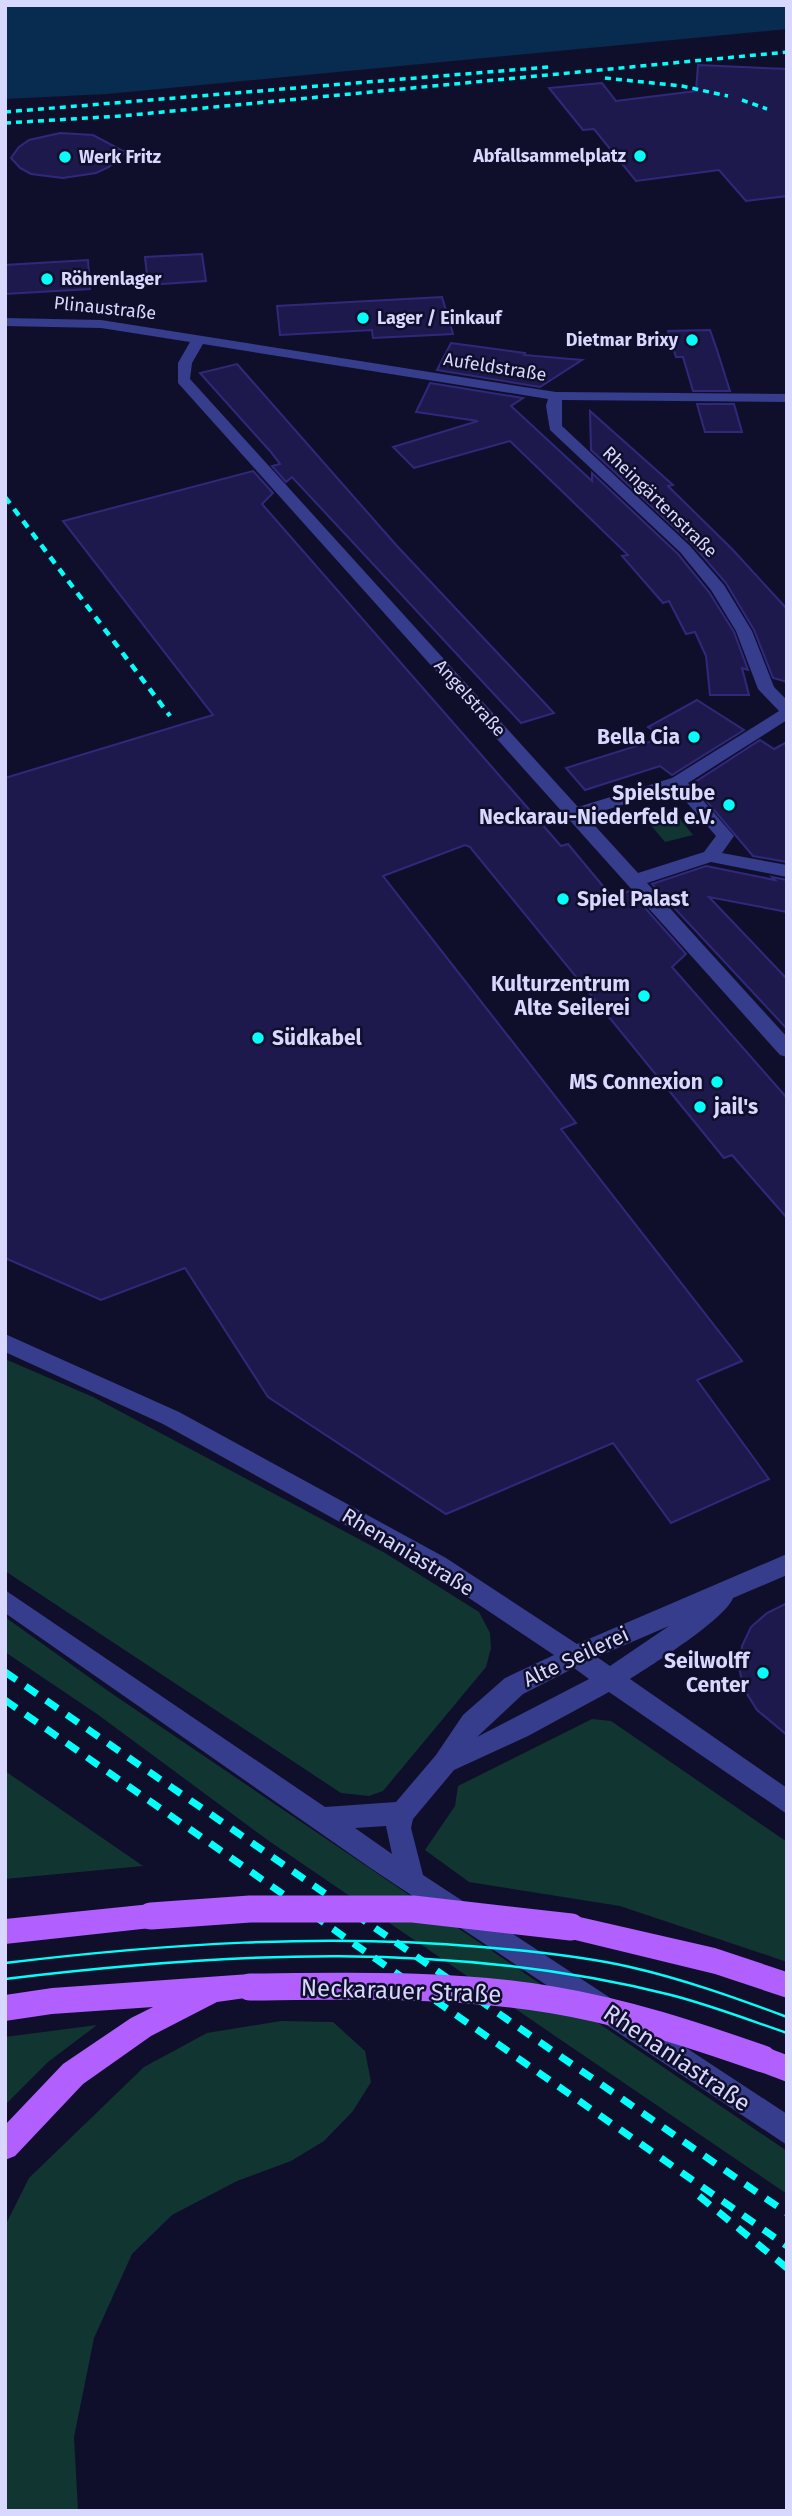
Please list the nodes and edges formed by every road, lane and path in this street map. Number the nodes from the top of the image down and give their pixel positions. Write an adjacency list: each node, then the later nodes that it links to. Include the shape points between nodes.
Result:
1 (5, 322): 2 (street, Plinaustraße, via 79,322)
2 (199, 340): 3 (street, Aufeldstraße); 7 (street, Angelstraße, via 185,360 183,380)
3 (556, 396): 4 (street, Aufeldstraße); 5 (street, Rheingärtenstraße, via 555,427 685,549 718,588 744,631 766,689)
4 (787, 398)
5 (787, 711): 6 (street)
6 (678, 782): 7 (street); 8 (street, via 725,836)
7 (575, 814): 10 (street, Angelstraße)
8 (710, 856): 9 (street); 10 (street)
9 (787, 872)
10 (633, 881): 11 (street, Angelstraße)
11 (787, 1050)
12 (5, 1342): 16 (street, Rhenaniastraße, via 183,1424 438,1565)
13 (787, 1564): 14 (street, Alte Seilerei)
14 (733, 1589): 16 (street, Alte Seilerei); 17 (street, Alte Seilerei, via 673,1640)
15 (5, 1600): 21 (street, Rhenaniastraße)
16 (575, 1656): 17 (street, Rhenaniastraße); 18 (street, Alte Seilerei, via 514,1686 472,1723)
17 (613, 1681): 18 (street, Alte Seilerei); 19 (street, Rhenaniastraße)
18 (445, 1762): 20 (street, Alte Seilerei)
19 (787, 1803)
20 (402, 1813): 21 (street); 22 (street, via 398,1828)
21 (324, 1819): 22 (street, Rhenaniastraße)
22 (412, 1880): 28 (street, Rhenaniastraße)
23 (5, 1932): 24 (main road, bridge, via 250,1909 413,1909 571,1927 715,1961)
24 (787, 1986)
25 (218, 1988): 26 (main road, Neckarauer Straße); 27 (main road, Neckarauer Straße, bridge, via 454,1989 554,2000 701,2037); 29 (main road, via 141,2027 72,2074)
26 (5, 2008)
27 (775, 2064)
28 (787, 2132)
29 (5, 2146)

